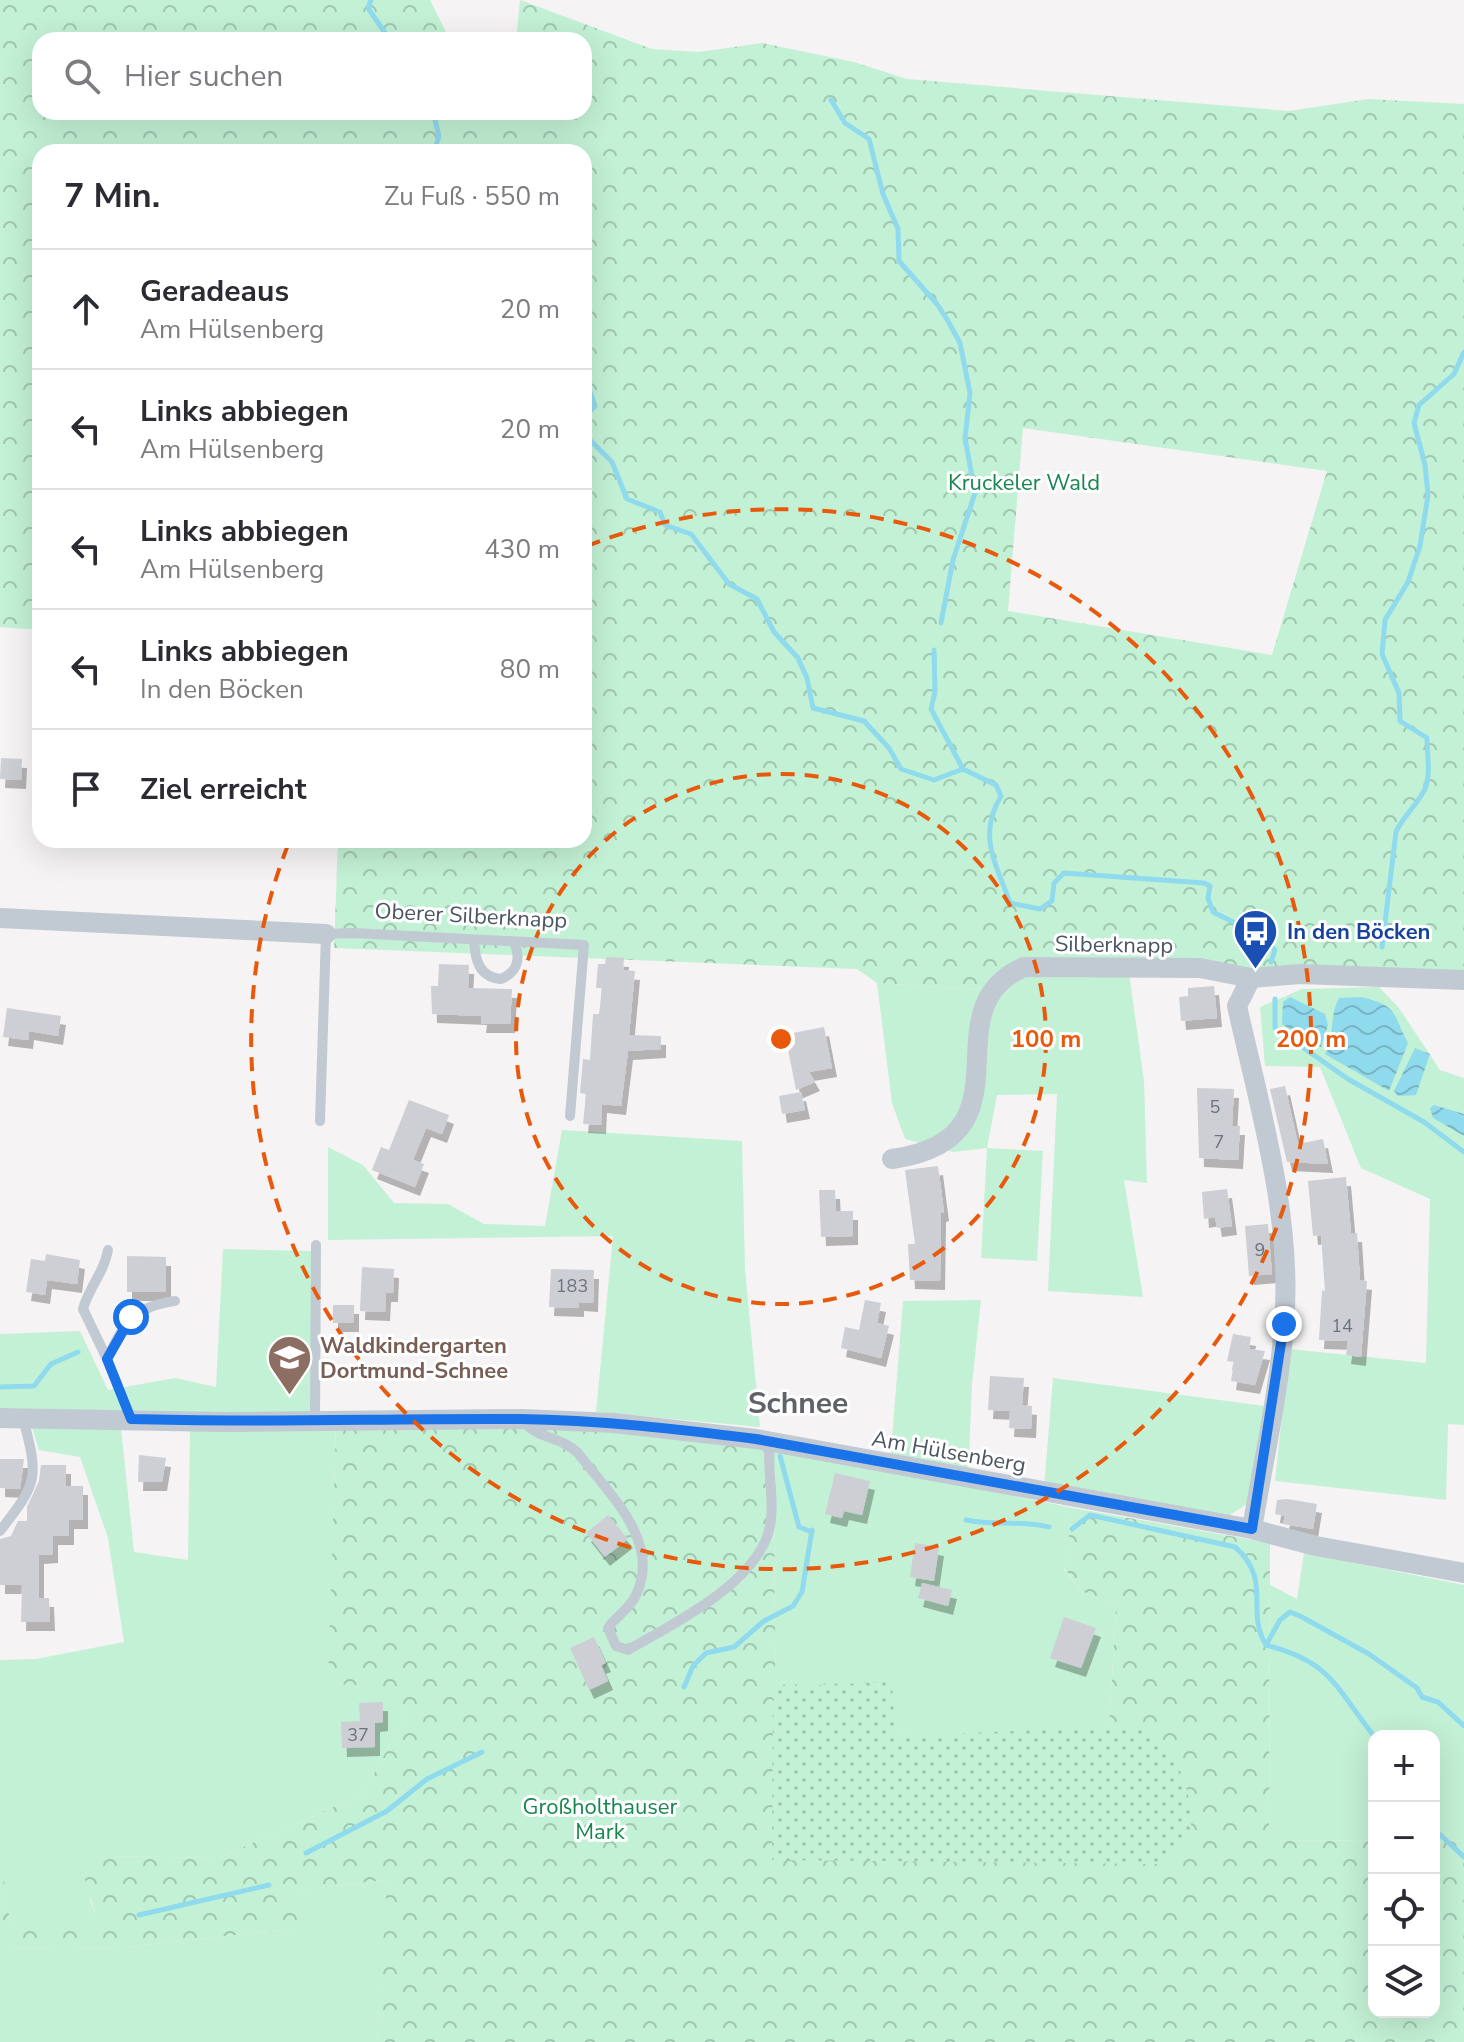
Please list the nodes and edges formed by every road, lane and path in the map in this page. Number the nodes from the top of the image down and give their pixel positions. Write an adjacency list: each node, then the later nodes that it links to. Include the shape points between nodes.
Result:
1 (0, 918): 2 (street, Oberer Silberknapp)
2 (326, 934): 3 (lane, Oberer Silberknapp); 8 (lane)
3 (474, 940): 4 (lane, Oberer Silberknapp); 4 (lane, via 484,975 501,979 519,959)
4 (514, 942): 7 (lane, Oberer Silberknapp, via 584,945)
5 (1251, 978): 6 (street, Silberknapp, via 1300,974); 9 (street, Silberknapp, via 1200,968 1024,967 1009,973 985,1008 977,1034 973,1099 965,1123 949,1142 926,1154); 20 (street, via 1237,1006 1277,1193 1285,1283 1281,1348)
6 (1464, 980)
7 (570, 1116)
8 (320, 1121)
9 (892, 1159)
10 (316, 1245): 18 (lane)
11 (108, 1250): 13 (lane, via 106,1265 83,1309)
12 (175, 1301): 13 (lane, via 149,1305 131,1317)
13 (107, 1359): 16 (lane)
14 (0, 1418): 15 (street, Am Hülsenberg)
15 (23, 1418): 16 (street, Am Hülsenberg); 21 (lane, via 32,1452 31,1491)
16 (131, 1419): 18 (street, Am Hülsenberg)
17 (522, 1419): 18 (street, Am Hülsenberg); 19 (street, Am Hülsenberg, via 614,1423); 19 (lane, via 529,1431 568,1443 637,1533 644,1554 636,1595 608,1628 616,1646 628,1650 703,1604 753,1562 768,1533)
18 (315, 1420)
19 (770, 1442): 20 (street, Am Hülsenberg)
20 (1252, 1529): 22 (street, Am Hülsenberg)
21 (0, 1530)
22 (1464, 1573)

